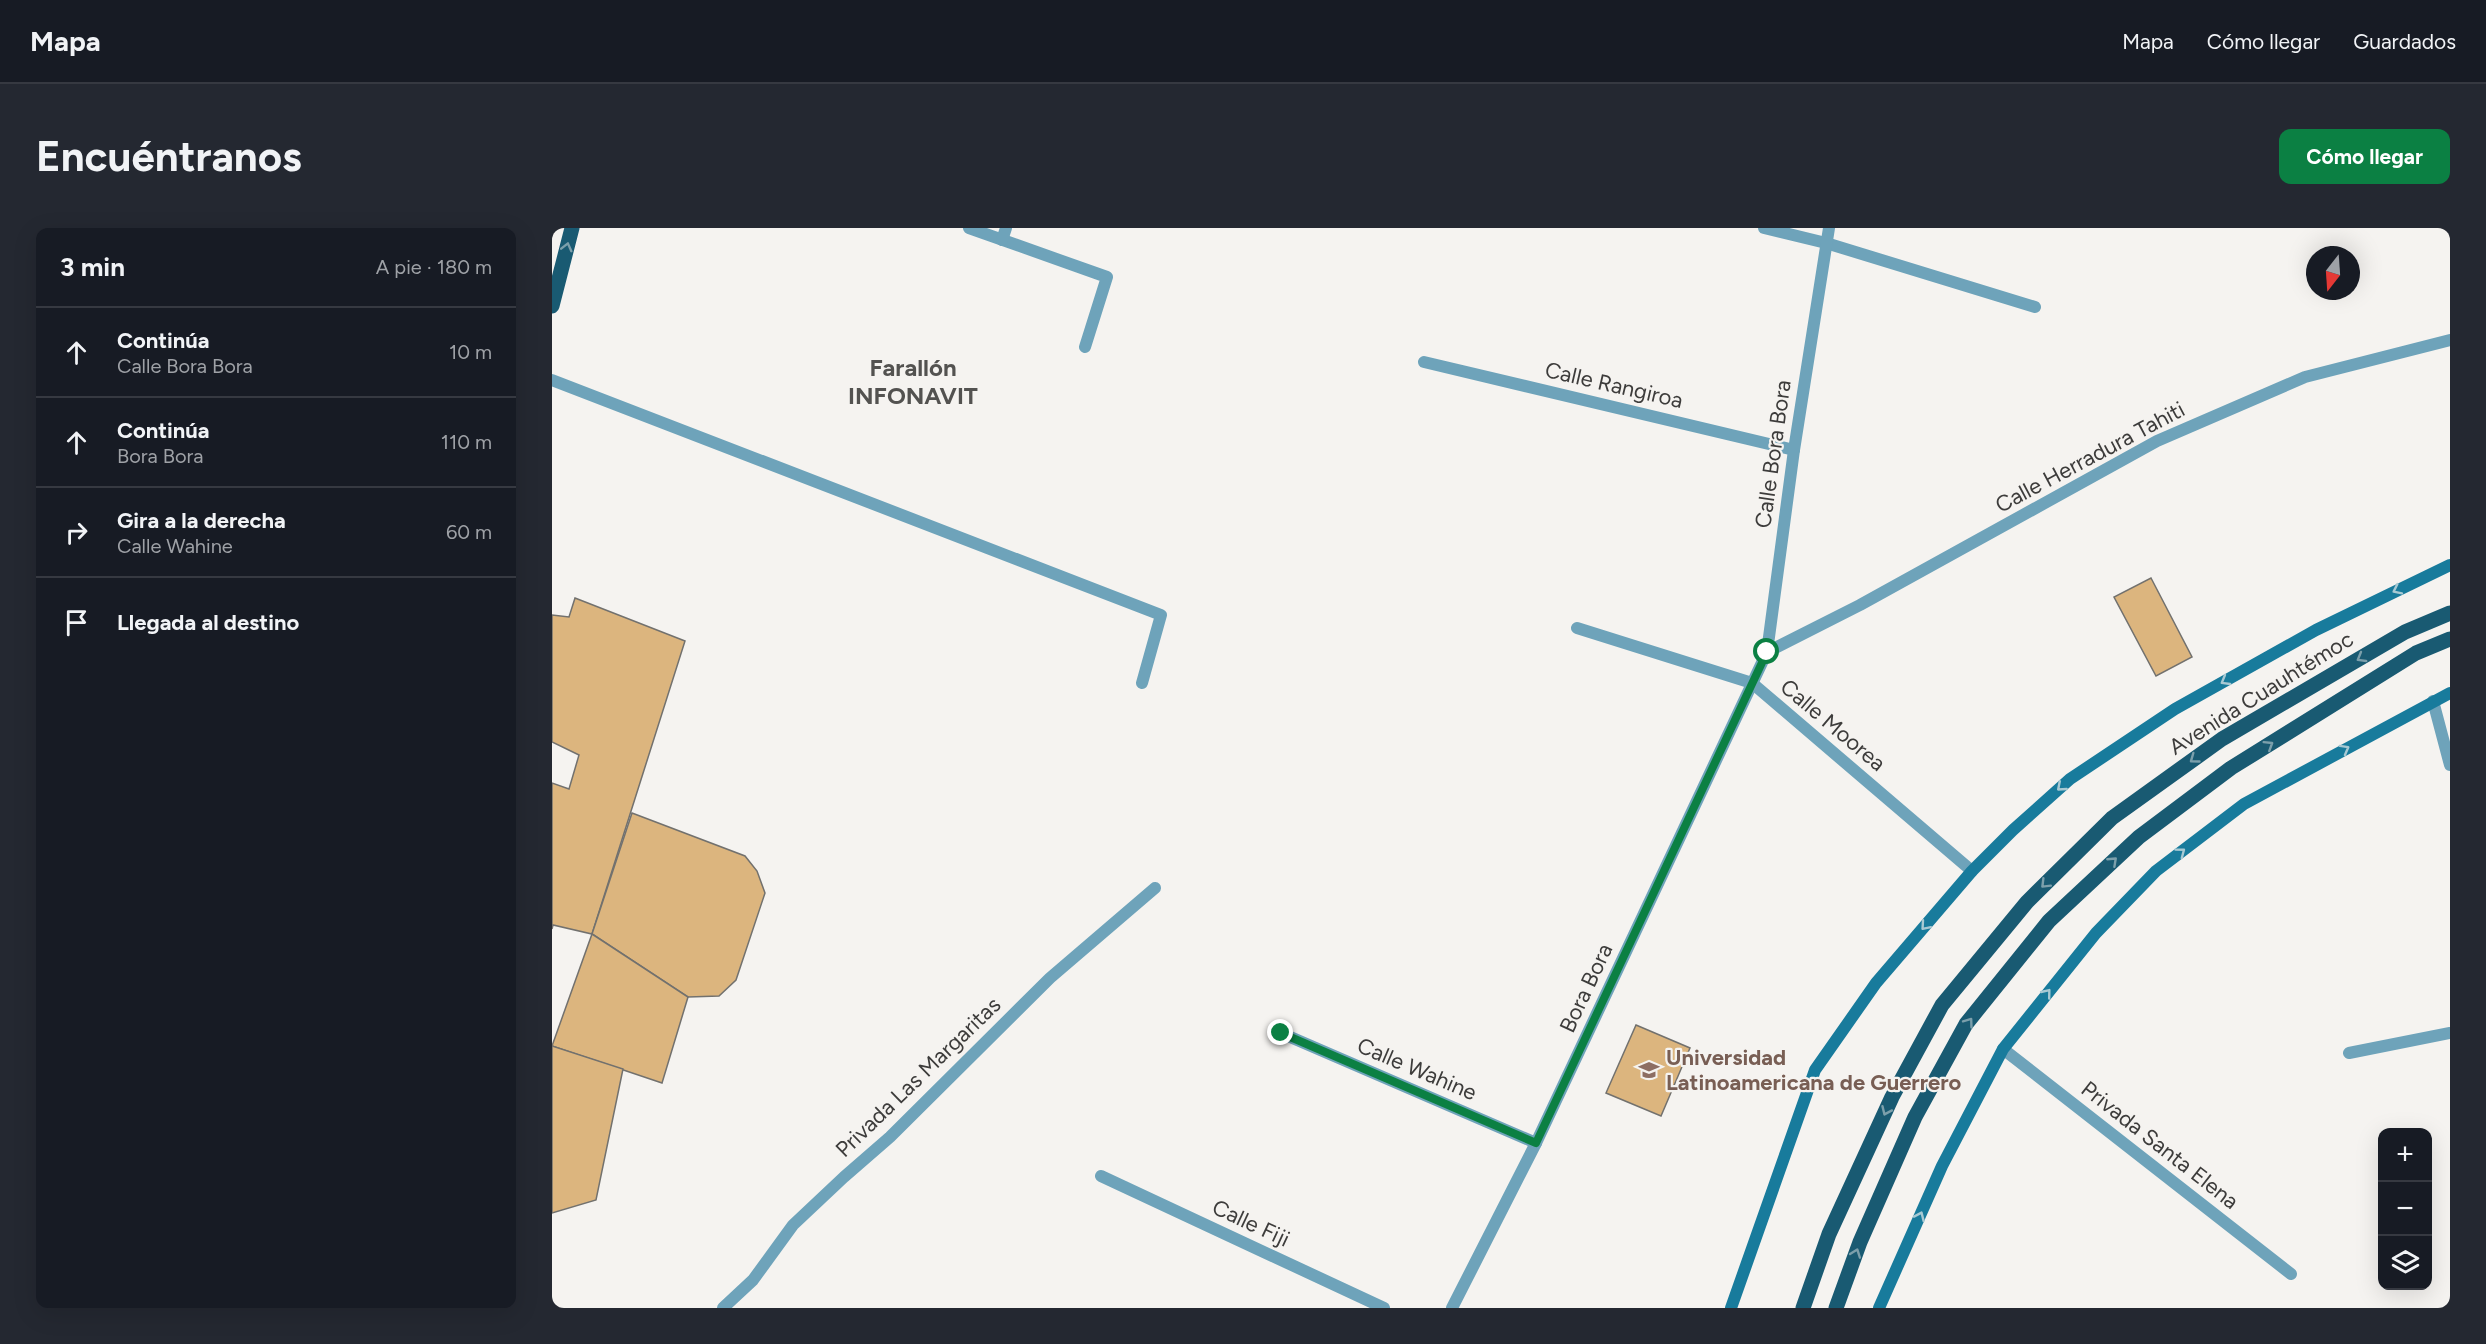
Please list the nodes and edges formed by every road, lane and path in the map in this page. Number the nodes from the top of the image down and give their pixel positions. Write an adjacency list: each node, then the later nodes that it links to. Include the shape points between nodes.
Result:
1 (572, 228): 7 (main road, one-way to 1)
2 (969, 228): 5 (street)
3 (1764, 228): 6 (street)
4 (1829, 228): 6 (street, Calle Bora Bora)
5 (1004, 234): 10 (street, via 1107,277)
6 (1826, 243): 8 (street); 13 (street, Calle Bora Bora)
7 (552, 306)
8 (2035, 307)
9 (2450, 340): 18 (street, Calle Herradura Tahiti, via 2305,377 2157,441)
10 (1085, 347)
11 (1424, 362): 13 (street, Calle Rangiroa)
12 (552, 380): 20 (street, via 1161,615)
13 (1794, 450): 18 (street, Calle Bora Bora)
14 (2450, 565): 24 (street, one-way to 24, via 2316,630 2175,709 2070,779)
15 (2450, 613): 37 (main road, Avenida Cuauhtémoc, one-way to 37, via 2406,632 2222,739 2112,818 2027,902 1942,1005 1892,1097 1830,1234)
16 (1577, 628): 19 (street, Calle Moorea)
17 (2450, 639): 38 (main road, one-way to 17, via 1860,1242 1920,1107 1966,1024 2049,921 2139,837 2231,768 2415,653)
18 (1767, 652): 19 (street, Calle Bora Bora)
19 (1752, 683): 24 (street, Calle Moorea); 30 (street, Bora Bora)
20 (1142, 684)
21 (2450, 693): 22 (street)
22 (2433, 701): 23 (street); 28 (street, one-way to 22, via 2096,933 2156,871 2244,804)
23 (2450, 765)
24 (1972, 871): 36 (street, one-way to 36, via 1876,982 1815,1070)
25 (1155, 888): 33 (street, Privada Las Margaritas, via 1050,978 890,1137 793,1225 753,1280)
26 (1281, 1033): 30 (street, Calle Wahine)
27 (2450, 1033): 29 (street)
28 (2003, 1049): 32 (street, Privada Santa Elena); 39 (street, one-way to 28, via 1942,1166)
29 (2349, 1053)
30 (1536, 1143): 35 (street, Bora Bora)
31 (1101, 1176): 34 (street, Calle Fiji)
32 (2291, 1274)
33 (723, 1308)
34 (1384, 1308)
35 (1452, 1308)
36 (1731, 1308)
37 (1803, 1308)
38 (1836, 1308)
39 (1879, 1308)

